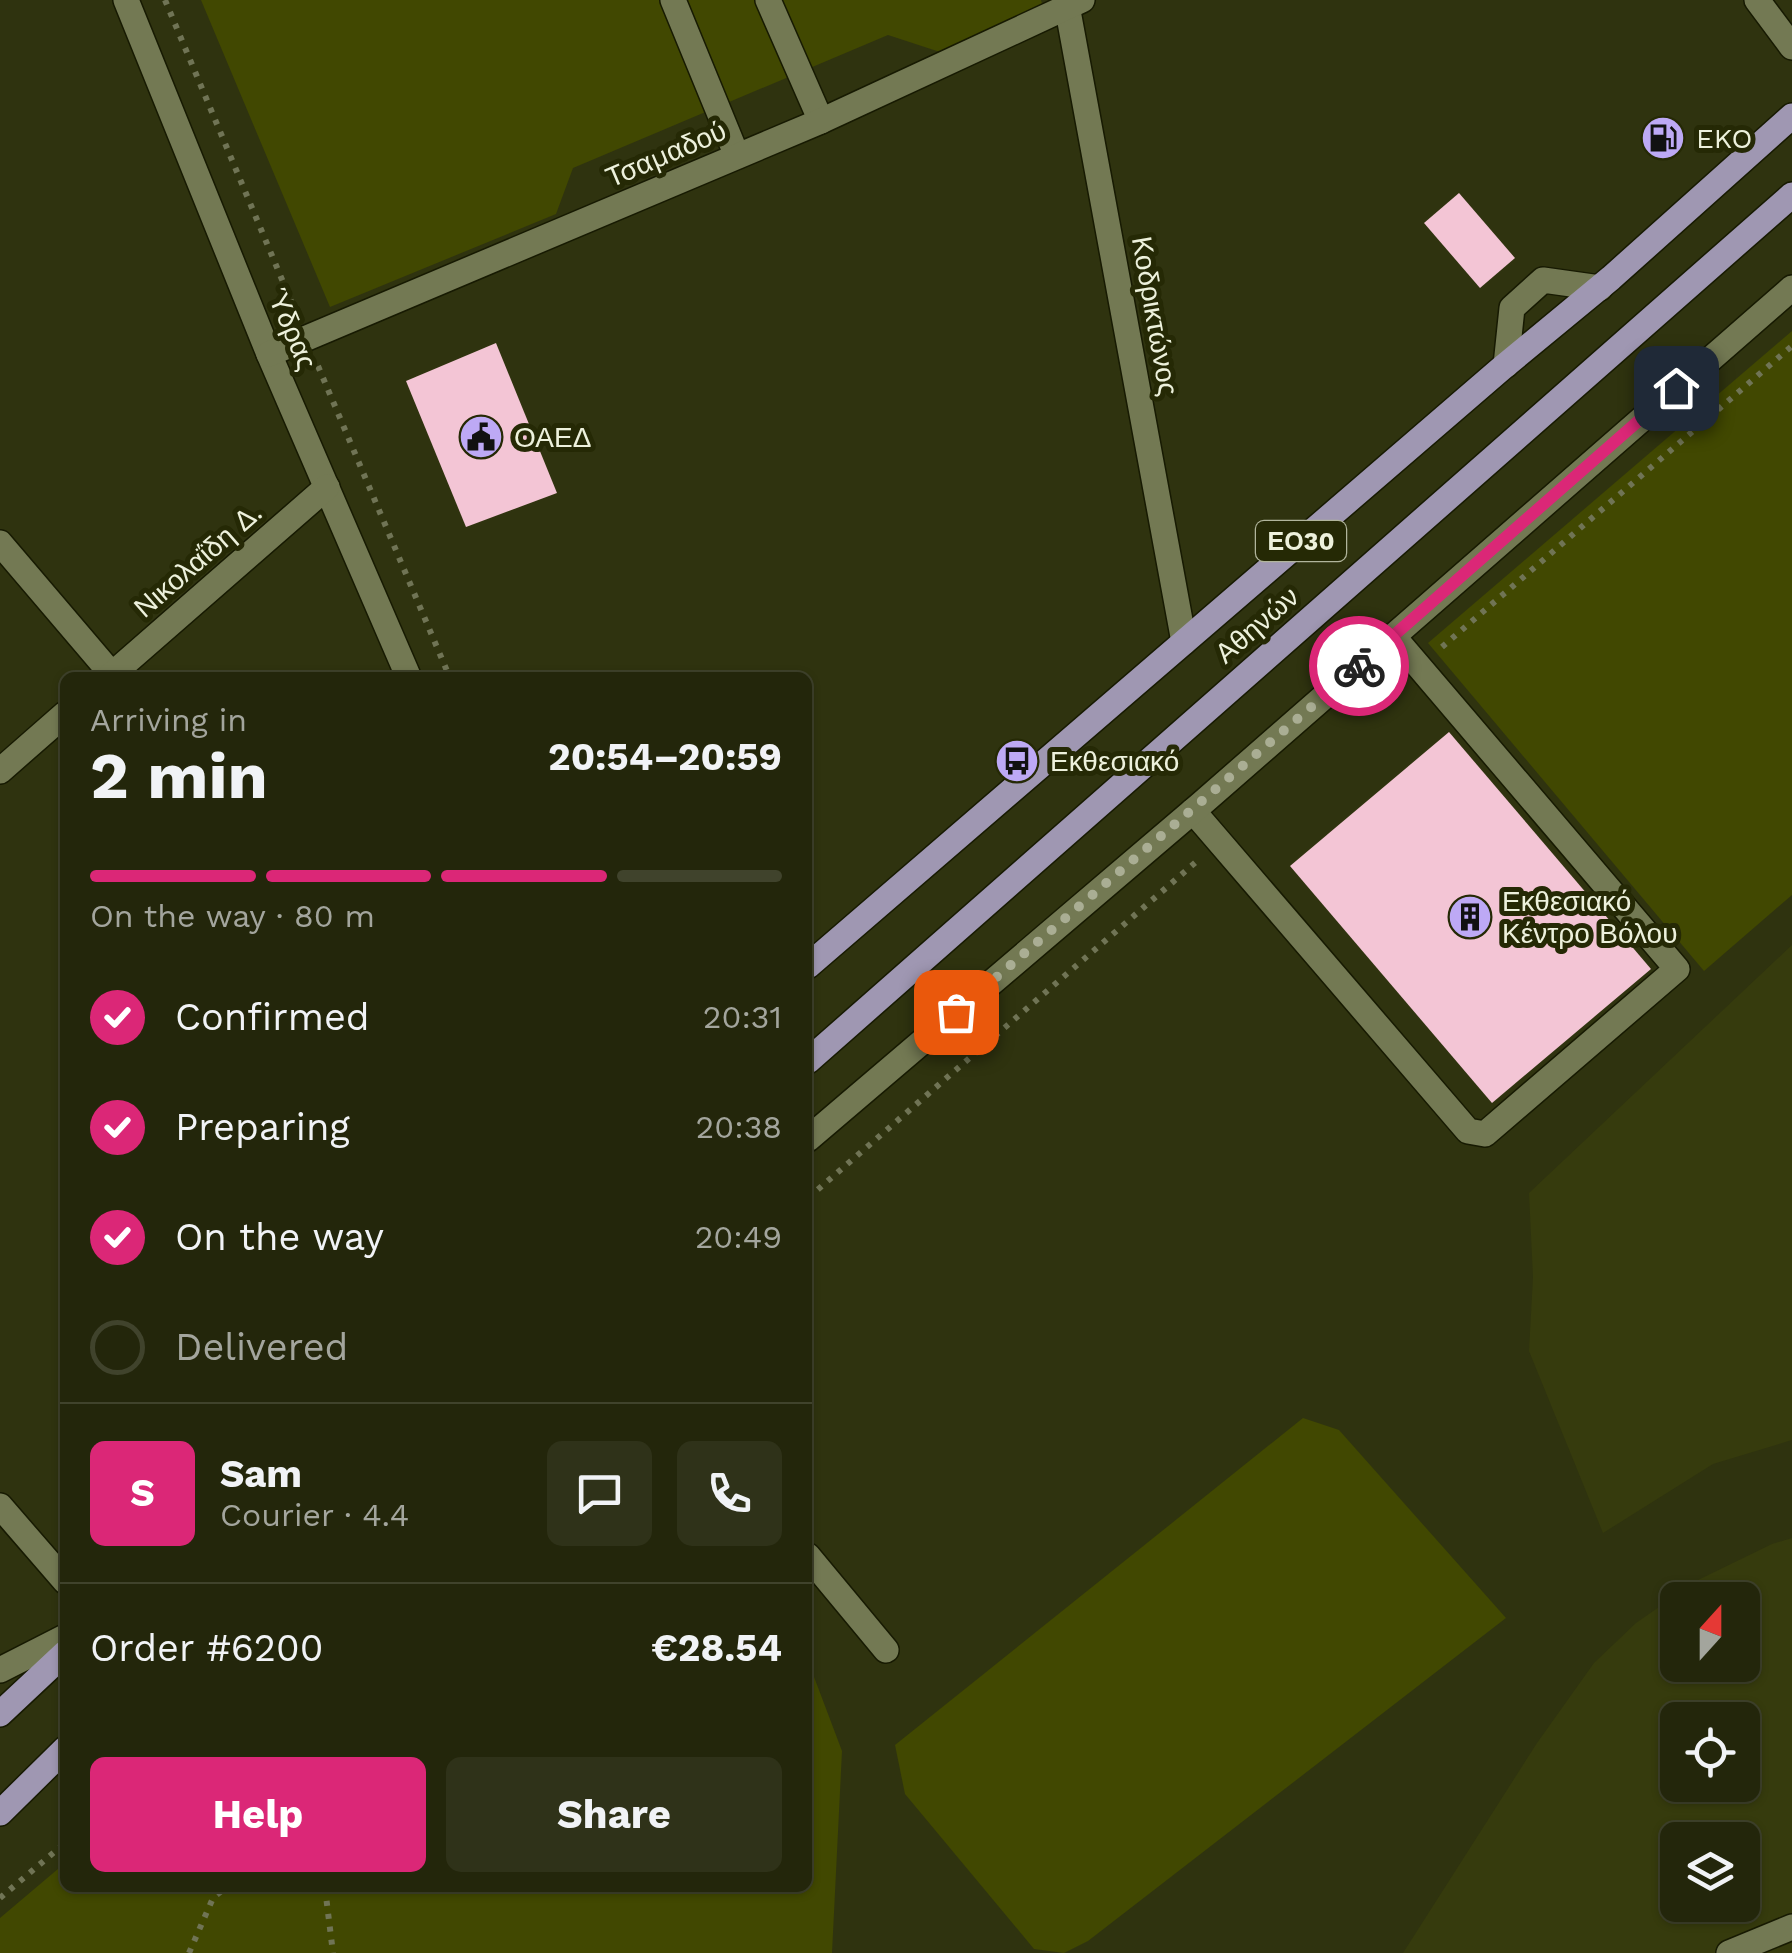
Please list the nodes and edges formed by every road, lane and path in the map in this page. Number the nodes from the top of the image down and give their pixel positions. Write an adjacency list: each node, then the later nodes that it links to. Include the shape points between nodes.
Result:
1 (126, 0): 14 (street, Ύδρας)
2 (673, 0): 9 (street)
3 (768, 0): 8 (street)
4 (1757, 0): 6 (street)
5 (1072, 2): 8 (street, Τσαμαδού); 19 (street, Κοδρικτώνος)
6 (1792, 47)
7 (1792, 116): 11 (main road, Αθηνών / ΕΟ30)
8 (821, 120): 9 (street, Τσαμαδού)
9 (738, 156): 14 (street, Τσαμαδού)
10 (1792, 195): 29 (main road, Αθηνών / ΕΟ30)
11 (1600, 288): 15 (main road, Αθηνών / ΕΟ30); 15 (street, via 1543,280 1512,308)
12 (1792, 288): 18 (street)
13 (1792, 346): 20 (path, via 1464,632)
14 (269, 354): 16 (street, Ύδρας)
15 (1506, 366): 19 (main road, Αθηνών / ΕΟ30)
16 (327, 487): 22 (street, Νικολαΐδη Δ.); 23 (street, Ύδρας)
17 (0, 543): 21 (street)
18 (1393, 636): 20 (street); 26 (street)
19 (1184, 642): 28 (main road, Αθηνών / ΕΟ30)
20 (1416, 660): 27 (street, via 1677,968 1485,1134 1468,1131)
21 (108, 672)
22 (116, 672)
23 (407, 672)
24 (60, 718): 25 (street)
25 (0, 770)
26 (1192, 811): 27 (street); 30 (street)
27 (1212, 833): 31 (path, via 1195,864)
28 (812, 963)
29 (812, 1056)
30 (812, 1135)
31 (812, 1195)
32 (0, 1506): 34 (street)
33 (812, 1561): 36 (street)
34 (60, 1575)
35 (60, 1640): 38 (street)
36 (886, 1650)
37 (60, 1658): 39 (main road)
38 (0, 1670)
39 (0, 1714)
40 (60, 1755): 41 (main road)
41 (0, 1813)
42 (60, 1847): 45 (path)
43 (220, 1892): 47 (path)
44 (325, 1892): 48 (path)
45 (0, 1898)
46 (1792, 1927): 49 (street)
47 (189, 1953)
48 (333, 1953)
49 (1729, 1953)

